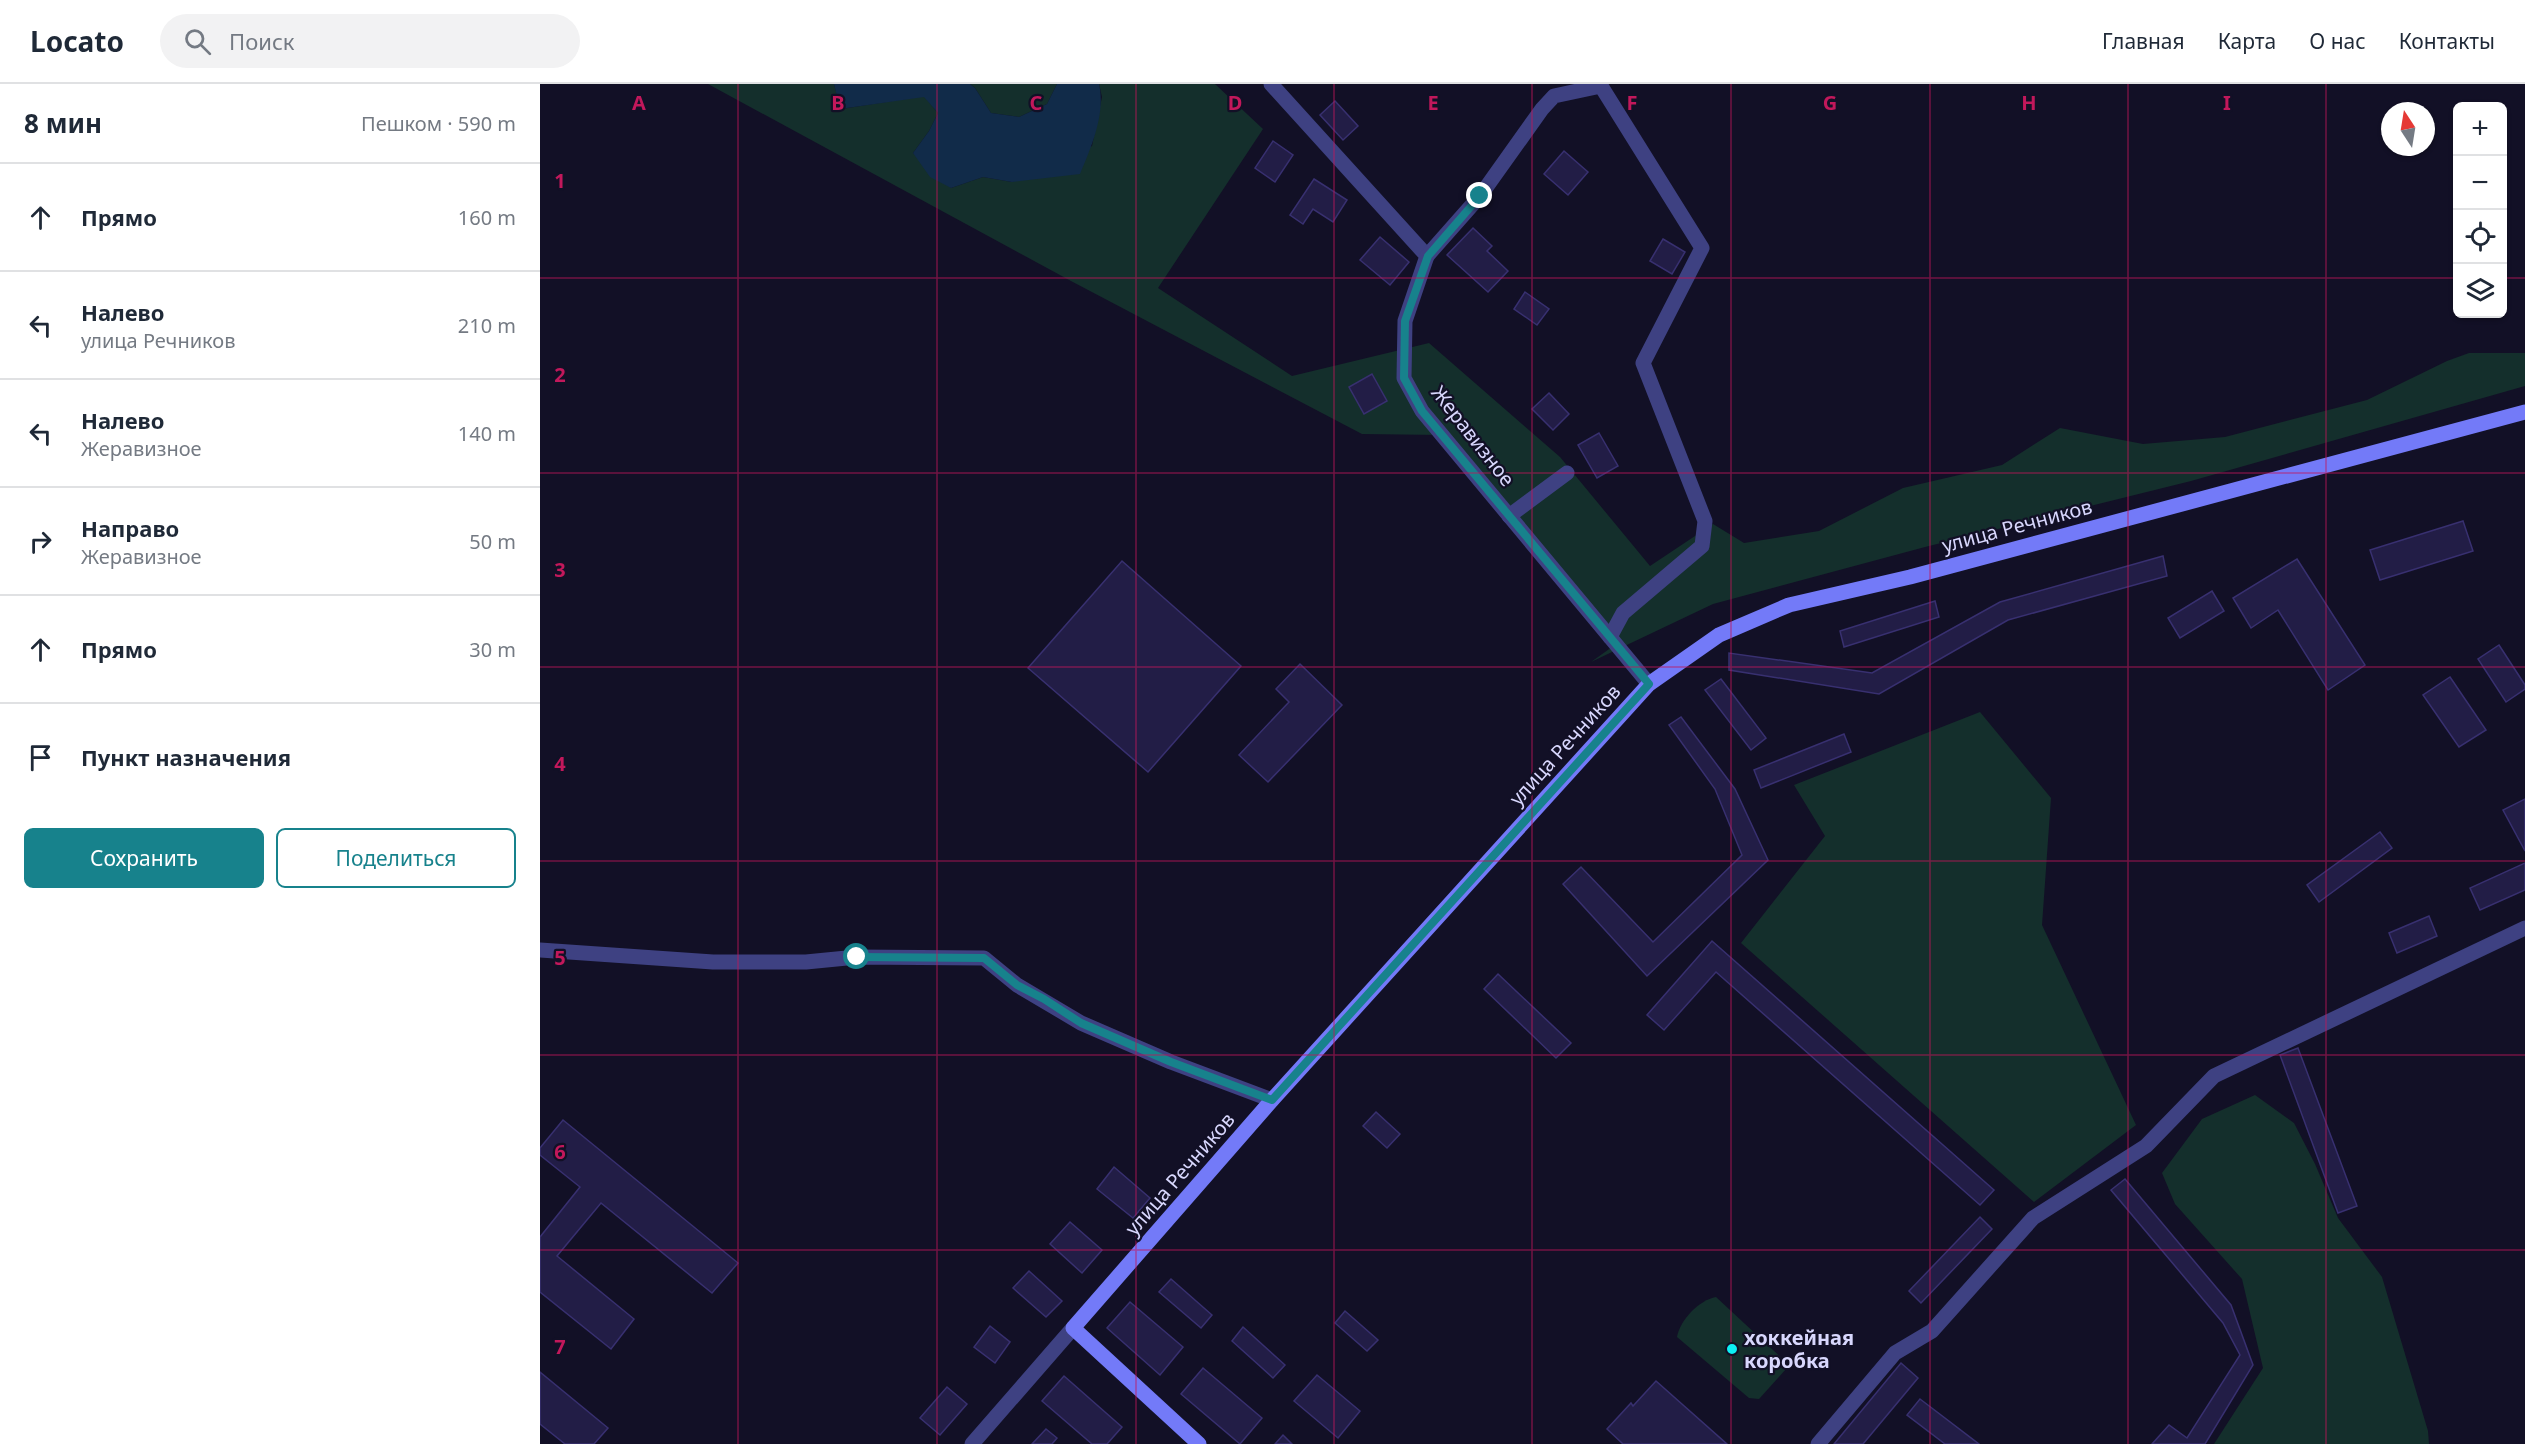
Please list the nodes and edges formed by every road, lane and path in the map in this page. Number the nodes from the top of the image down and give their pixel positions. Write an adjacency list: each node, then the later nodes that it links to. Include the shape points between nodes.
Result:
1 (1270, 84): 2 (street)
2 (1428, 256): 5 (street, Жеравизное, via 1405,321 1404,378 1422,411); 6 (street, via 1480,196 1554,96 1600,86 1702,248 1643,363 1706,521 1702,546 1623,613)
3 (2525, 412): 7 (street, улица Речников, via 1910,577 1789,605 1719,635)
4 (1567, 473): 5 (street)
5 (1509, 516): 6 (street, Жеравизное)
6 (1610, 637): 7 (street, Жеравизное)
7 (1649, 684): 10 (street, улица Речников)
8 (2525, 928): 14 (street, via 2214,1076 2146,1146 2033,1218 1932,1331 1895,1353)
9 (540, 950): 10 (street, via 713,962 984,958 1017,985 1081,1023)
10 (1272, 1100): 11 (street, улица Речников)
11 (1073, 1328): 12 (street, улица Речников); 13 (street)
12 (972, 1444)
13 (1199, 1444)
14 (1818, 1444)

